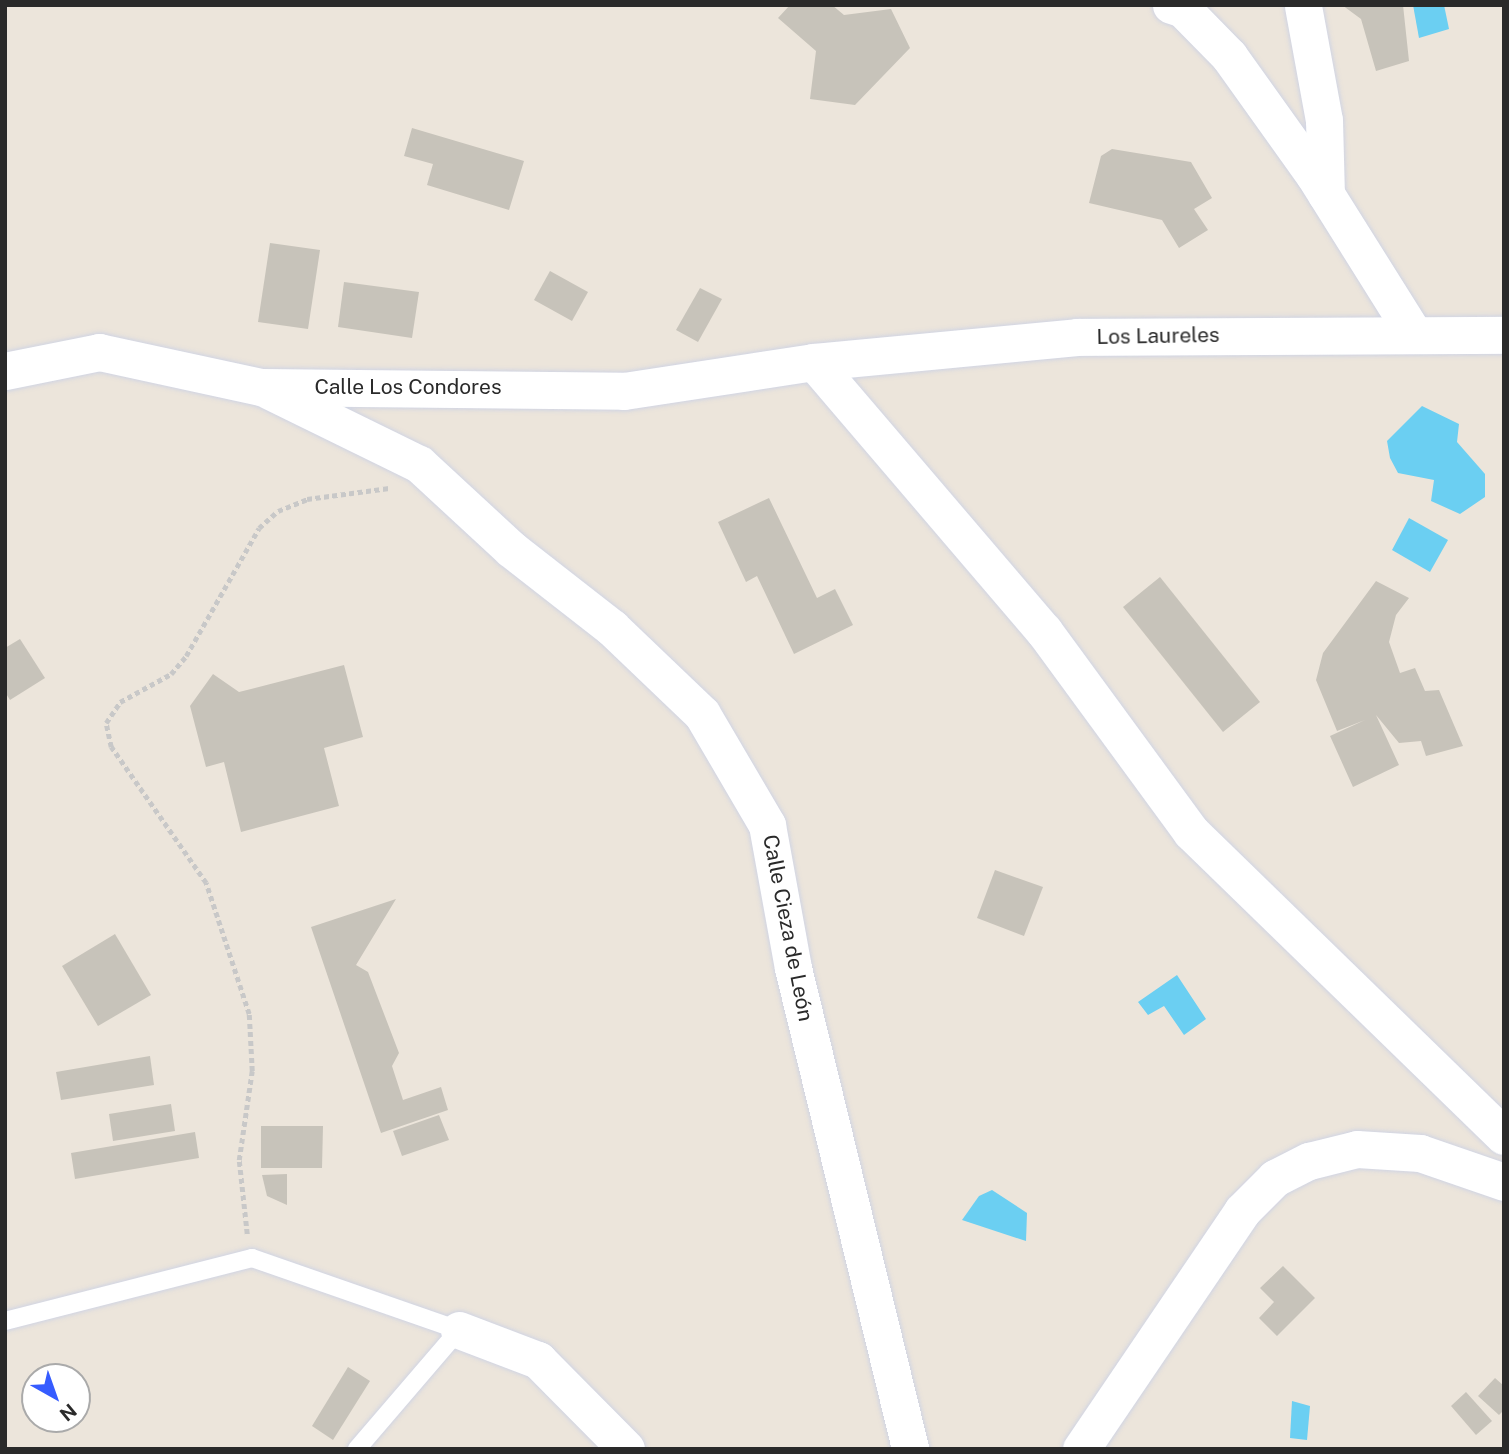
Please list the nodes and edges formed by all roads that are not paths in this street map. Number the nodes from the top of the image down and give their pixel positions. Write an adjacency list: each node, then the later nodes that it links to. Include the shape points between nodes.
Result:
1 (1171, 5): 3 (street, via 1183,9 1229,56)
2 (1303, 6): 3 (street, via 1324,120)
3 (1326, 194): 4 (street)
4 (1413, 333): 5 (street, Los Laureles); 6 (street, Los Laureles, via 1077,337)
5 (1504, 335)
6 (814, 362): 8 (street, Calle Los Condores, via 624,391); 9 (street, via 1044,631 1191,832)
7 (5, 371): 8 (street, Calle Los Condores, via 99,352)
8 (261, 387): 15 (street, Calle Cieza de León, via 419,464 511,549 612,628 702,714 768,825 793,968)
9 (1504, 1136)
10 (1504, 1182): 16 (street, via 1420,1153 1357,1149 1309,1161 1275,1178 1242,1211)
11 (5, 1321): 12 (lane, via 252,1258)
12 (459, 1330): 13 (lane); 14 (street, via 538,1360)
13 (357, 1449)
14 (626, 1449)
15 (910, 1449)
16 (1081, 1449)

